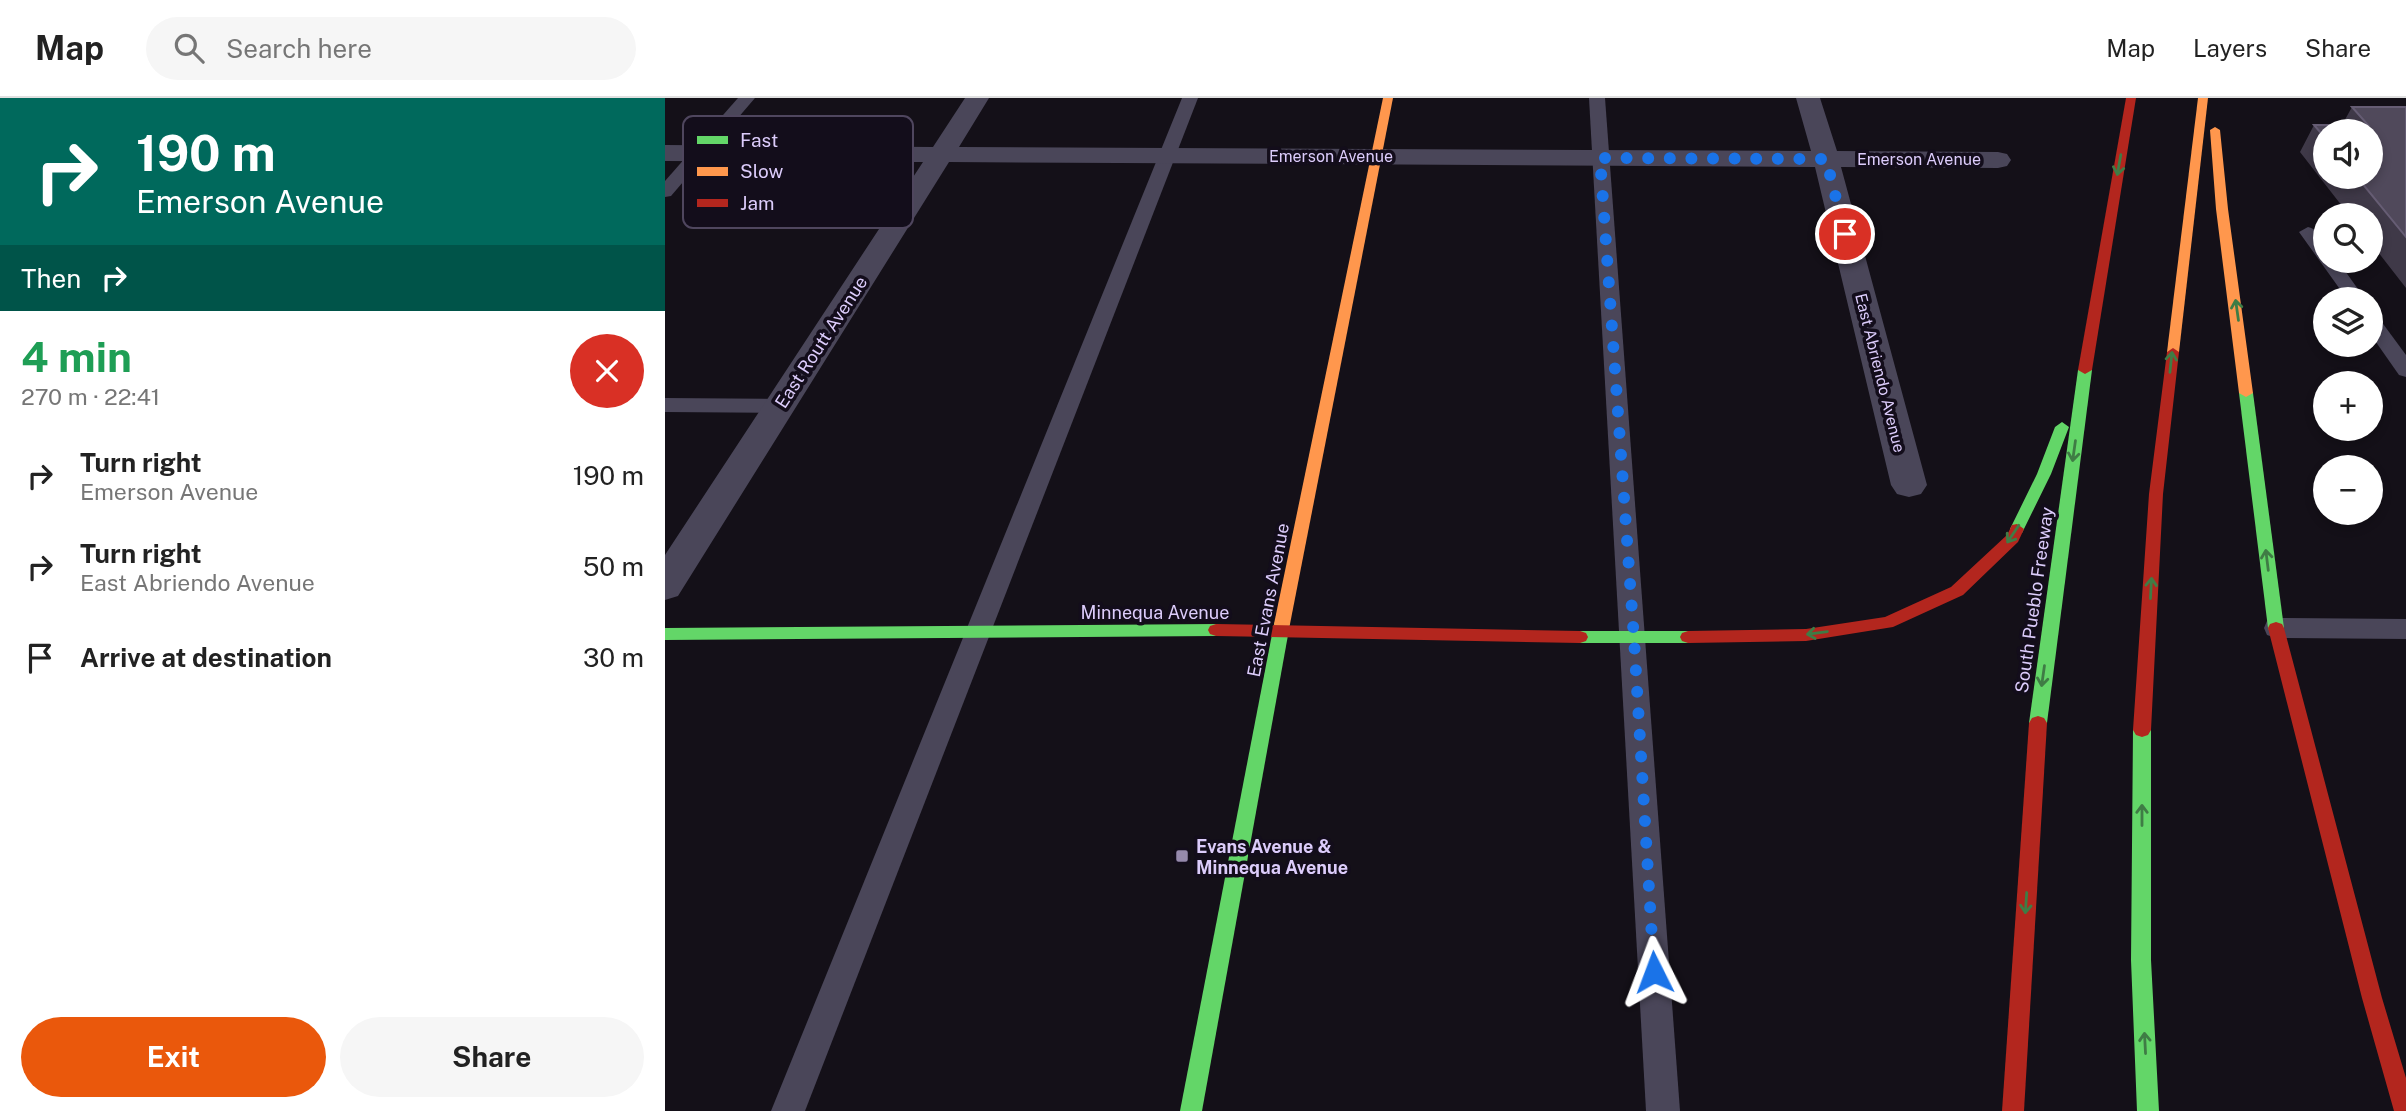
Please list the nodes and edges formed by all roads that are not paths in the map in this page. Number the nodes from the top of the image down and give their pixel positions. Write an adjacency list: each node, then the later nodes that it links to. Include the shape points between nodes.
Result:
1 (747, 98): 10 (lane)
2 (977, 98): 14 (street, East Routt Avenue)
3 (1190, 98): 15 (lane)
4 (1388, 98): 16 (main road, East Evans Avenue)
5 (1597, 98): 17 (lane)
6 (1808, 98): 18 (street, East Abriendo Avenue)
7 (2131, 98): 27 (main road, South Pueblo Freeway, one-way to 27)
8 (2203, 98): 43 (main road, one-way to 8, via 2141,960 2142,738 2156,494)
9 (2213, 98): 33 (main road, one-way to 9, via 2222,209)
10 (731, 116)
11 (665, 153): 12 (street, Emerson Avenue)
12 (683, 153)
13 (913, 155): 14 (street, Emerson Avenue)
14 (940, 155): 15 (street, Emerson Avenue); 22 (street, East Routt Avenue)
15 (1168, 156): 16 (street, Emerson Avenue); 36 (lane)
16 (1377, 156): 17 (street, Emerson Avenue); 35 (main road, East Evans Avenue)
17 (1600, 158): 18 (street, Emerson Avenue); 38 (lane)
18 (1826, 159): 19 (street, Emerson Avenue); 31 (street, East Abriendo Avenue)
19 (1997, 160)
20 (683, 171): 21 (lane)
21 (665, 192)
22 (913, 197)
23 (893, 228): 30 (street, East Routt Avenue)
24 (2308, 232): 25 (lane)
25 (2313, 239)
26 (2383, 338): 28 (lane)
27 (2086, 359): 38 (main road, Minnequa Avenue, one-way to 38, via 2044,474 2013,538 1957,592 1887,623 1806,635); 42 (main road, South Pueblo Freeway, one-way to 42, via 2038,717)
28 (2406, 370)
29 (665, 405): 30 (lane)
30 (779, 406): 32 (street, East Routt Avenue)
31 (1909, 485)
32 (665, 586)
33 (2276, 628): 34 (lane); 44 (main road)
34 (2406, 629)
35 (1281, 630): 36 (main road, Minnequa Avenue); 38 (main road, Minnequa Avenue); 40 (main road, East Evans Avenue)
36 (980, 632): 37 (main road, Minnequa Avenue); 39 (lane)
37 (665, 634)
38 (1634, 639): 41 (lane)
39 (788, 1111)
40 (1191, 1111)
41 (1663, 1111)
42 (2013, 1111)
43 (2148, 1111)
44 (2405, 1111)

